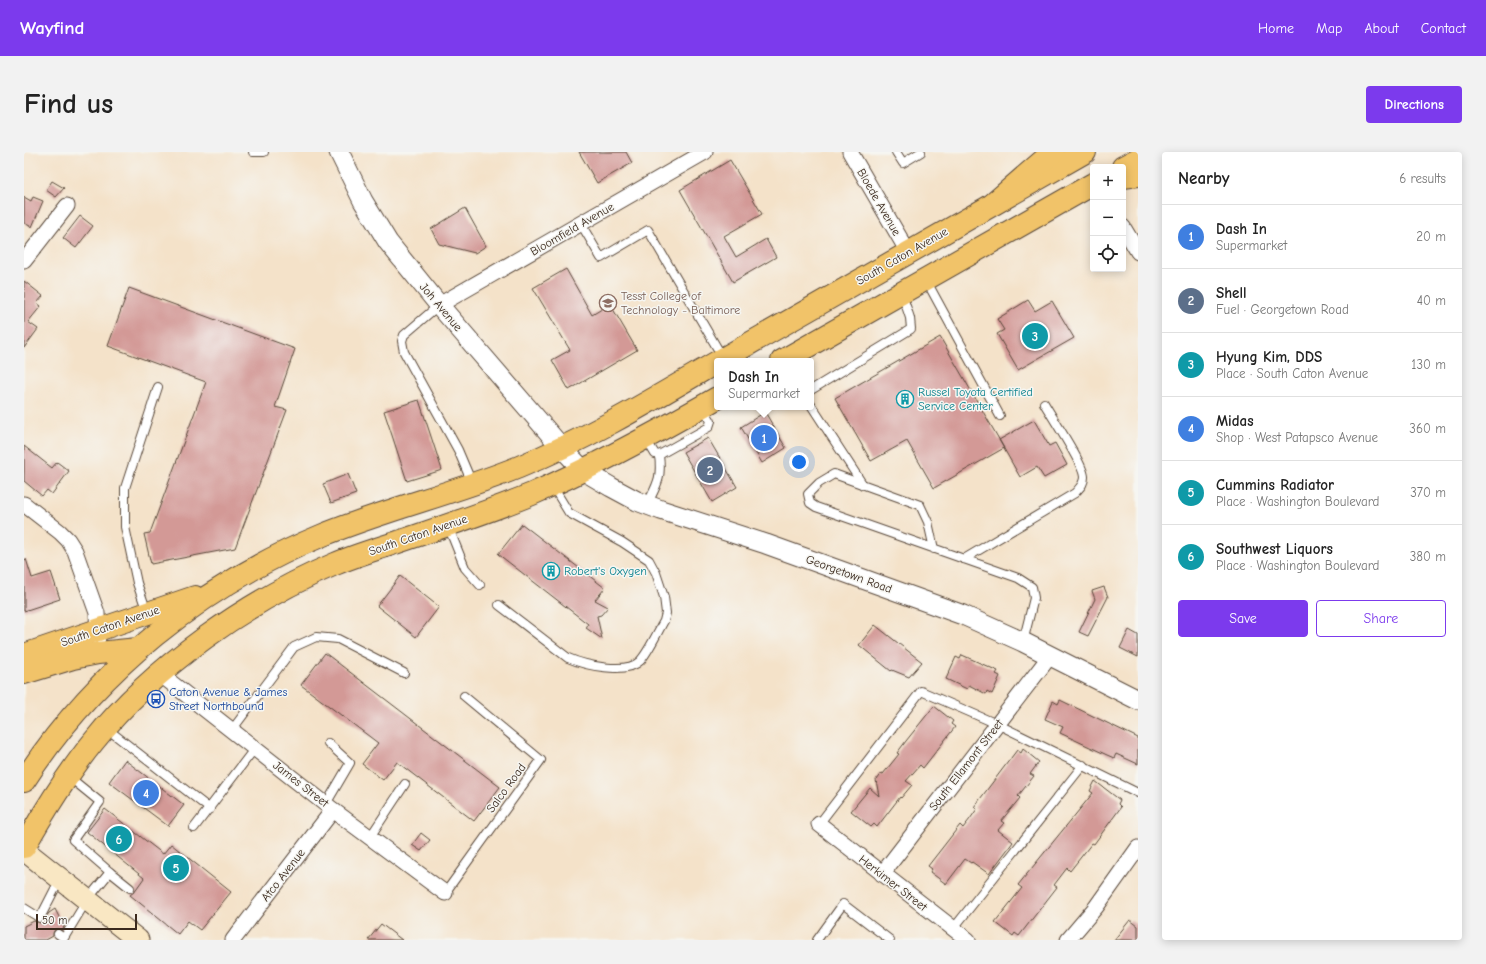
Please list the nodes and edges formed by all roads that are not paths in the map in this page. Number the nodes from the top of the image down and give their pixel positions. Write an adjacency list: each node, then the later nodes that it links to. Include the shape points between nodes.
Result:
1 (253, 152): 2 (lane)
2 (264, 152)
3 (339, 152): 24 (street, Joh Avenue, via 379,229)
4 (705, 152): 17 (street, Bloomfield Avenue)
5 (850, 152): 19 (street, Bloede Avenue)
6 (896, 152): 7 (lane, via 902,163)
7 (921, 152)
8 (1052, 152): 15 (main road)
9 (1085, 152): 15 (main road, South Caton Avenue)
10 (1138, 159): 11 (main road)
11 (1126, 165)
12 (1138, 175): 13 (main road)
13 (1126, 176)
14 (1090, 190): 22 (main road)
15 (993, 204): 19 (main road, South Caton Avenue)
16 (67, 206): 21 (street)
17 (581, 224): 24 (street, Bloomfield Avenue); 25 (lane, via 601,258 648,230)
18 (1126, 232): 20 (street)
19 (908, 252): 26 (main road, South Caton Avenue)
20 (1138, 252)
21 (24, 261)
22 (925, 280): 23 (main road); 34 (lane)
23 (902, 293): 27 (main road); 30 (lane, via 911,329)
24 (440, 305): 36 (street, Joh Avenue); 39 (lane, via 404,336 404,352 458,450)
25 (718, 358)
26 (725, 358)
27 (787, 358)
28 (714, 364): 36 (main road, South Caton Avenue, via 616,421)
29 (158, 387): 50 (lane, via 125,488 125,527 137,583)
30 (814, 388)
31 (710, 402): 35 (main road, South Caton Avenue); 37 (lane, via 709,427)
32 (1044, 403): 46 (lane, via 1079,461 1084,476 1083,484 1075,493)
33 (814, 410): 41 (lane)
34 (1000, 416)
35 (646, 438): 37 (lane, via 655,454); 38 (main road, South Caton Avenue)
36 (562, 448): 38 (street, Georgetown Road); 39 (main road, South Caton Avenue)
37 (659, 455): 43 (lane, via 660,478)
38 (584, 471): 40 (main road, South Caton Avenue); 43 (street, Georgetown Road)
39 (473, 484): 48 (main road, South Caton Avenue, via 324,535 257,566)
40 (552, 485): 44 (main road, South Caton Avenue); 49 (lane, via 569,513 649,560 664,597 664,621 639,662 626,667 604,667 568,658)
41 (863, 485): 45 (lane, via 920,506 928,522); 45 (lane, via 834,474 819,483 808,494 810,503)
42 (24, 504): 51 (street, via 60,532 75,551 97,613)
43 (647, 504): 52 (street, Georgetown Road, via 963,615)
44 (448, 525): 47 (lane, via 465,568); 59 (main road, South Caton Avenue, via 336,563 269,596 235,617)
45 (934, 549): 46 (lane)
46 (964, 559): 52 (lane, via 1018,578 1032,587 1034,598)
47 (480, 585)
48 (219, 589): 50 (main road, South Caton Avenue); 53 (main road, South Caton Avenue)
49 (499, 605)
50 (147, 613): 51 (main road, South Caton Avenue)
51 (99, 629): 54 (street); 55 (main road, South Caton Avenue)
52 (1023, 642): 56 (street, Georgetown Road)
53 (138, 649): 54 (main road, South Caton Avenue); 59 (main road); 69 (main road, via 71,717)
54 (98, 653): 57 (main road, South Caton Avenue)
55 (24, 655)
56 (1050, 656): 61 (street, Georgetown Road); 62 (street, South Ellamont Street)
57 (24, 673)
58 (404, 673): 64 (lane, via 338,639 316,637 294,647)
59 (160, 674): 63 (main road, South Caton Avenue); 64 (street, James Street)
60 (464, 696): 83 (lane, Salco Road, via 541,760)
61 (1138, 700)
62 (997, 724): 67 (lane); 74 (lane, via 921,691); 80 (street, South Ellamont Street)
63 (105, 728): 68 (main road, South Caton Avenue); 73 (lane)
64 (232, 730): 66 (street, James Street)
65 (328, 743): 72 (lane, via 350,763)
66 (255, 748): 72 (street, James Street); 73 (lane)
67 (1083, 765): 71 (lane); 86 (lane)
68 (67, 776): 78 (main road, South Caton Avenue); 79 (lane, via 100,802 72,840)
69 (24, 781)
70 (405, 784): 76 (lane)
71 (1138, 793)
72 (330, 807): 76 (street, James Street); 89 (street, Atco Avenue)
73 (210, 809): 75 (lane)
74 (819, 824): 80 (street, Herkimer Street)
75 (194, 828)
76 (370, 837): 83 (street, James Street)
77 (1138, 848): 93 (street, via 1096,907)
78 (24, 849): 81 (main road)
79 (110, 872): 82 (lane); 84 (lane)
80 (882, 874): 86 (street, Herkimer Street)
81 (60, 879): 84 (main road); 85 (lane, via 40,918)
82 (130, 888)
83 (445, 892)
84 (87, 900): 87 (lane, via 64,938); 88 (main road)
85 (24, 908)
86 (953, 929): 92 (street, Herkimer Street)
87 (58, 934)
88 (138, 940)
89 (233, 940)
90 (817, 940): 91 (lane, via 844,904)
91 (890, 940)
92 (968, 940)
93 (1068, 940)

